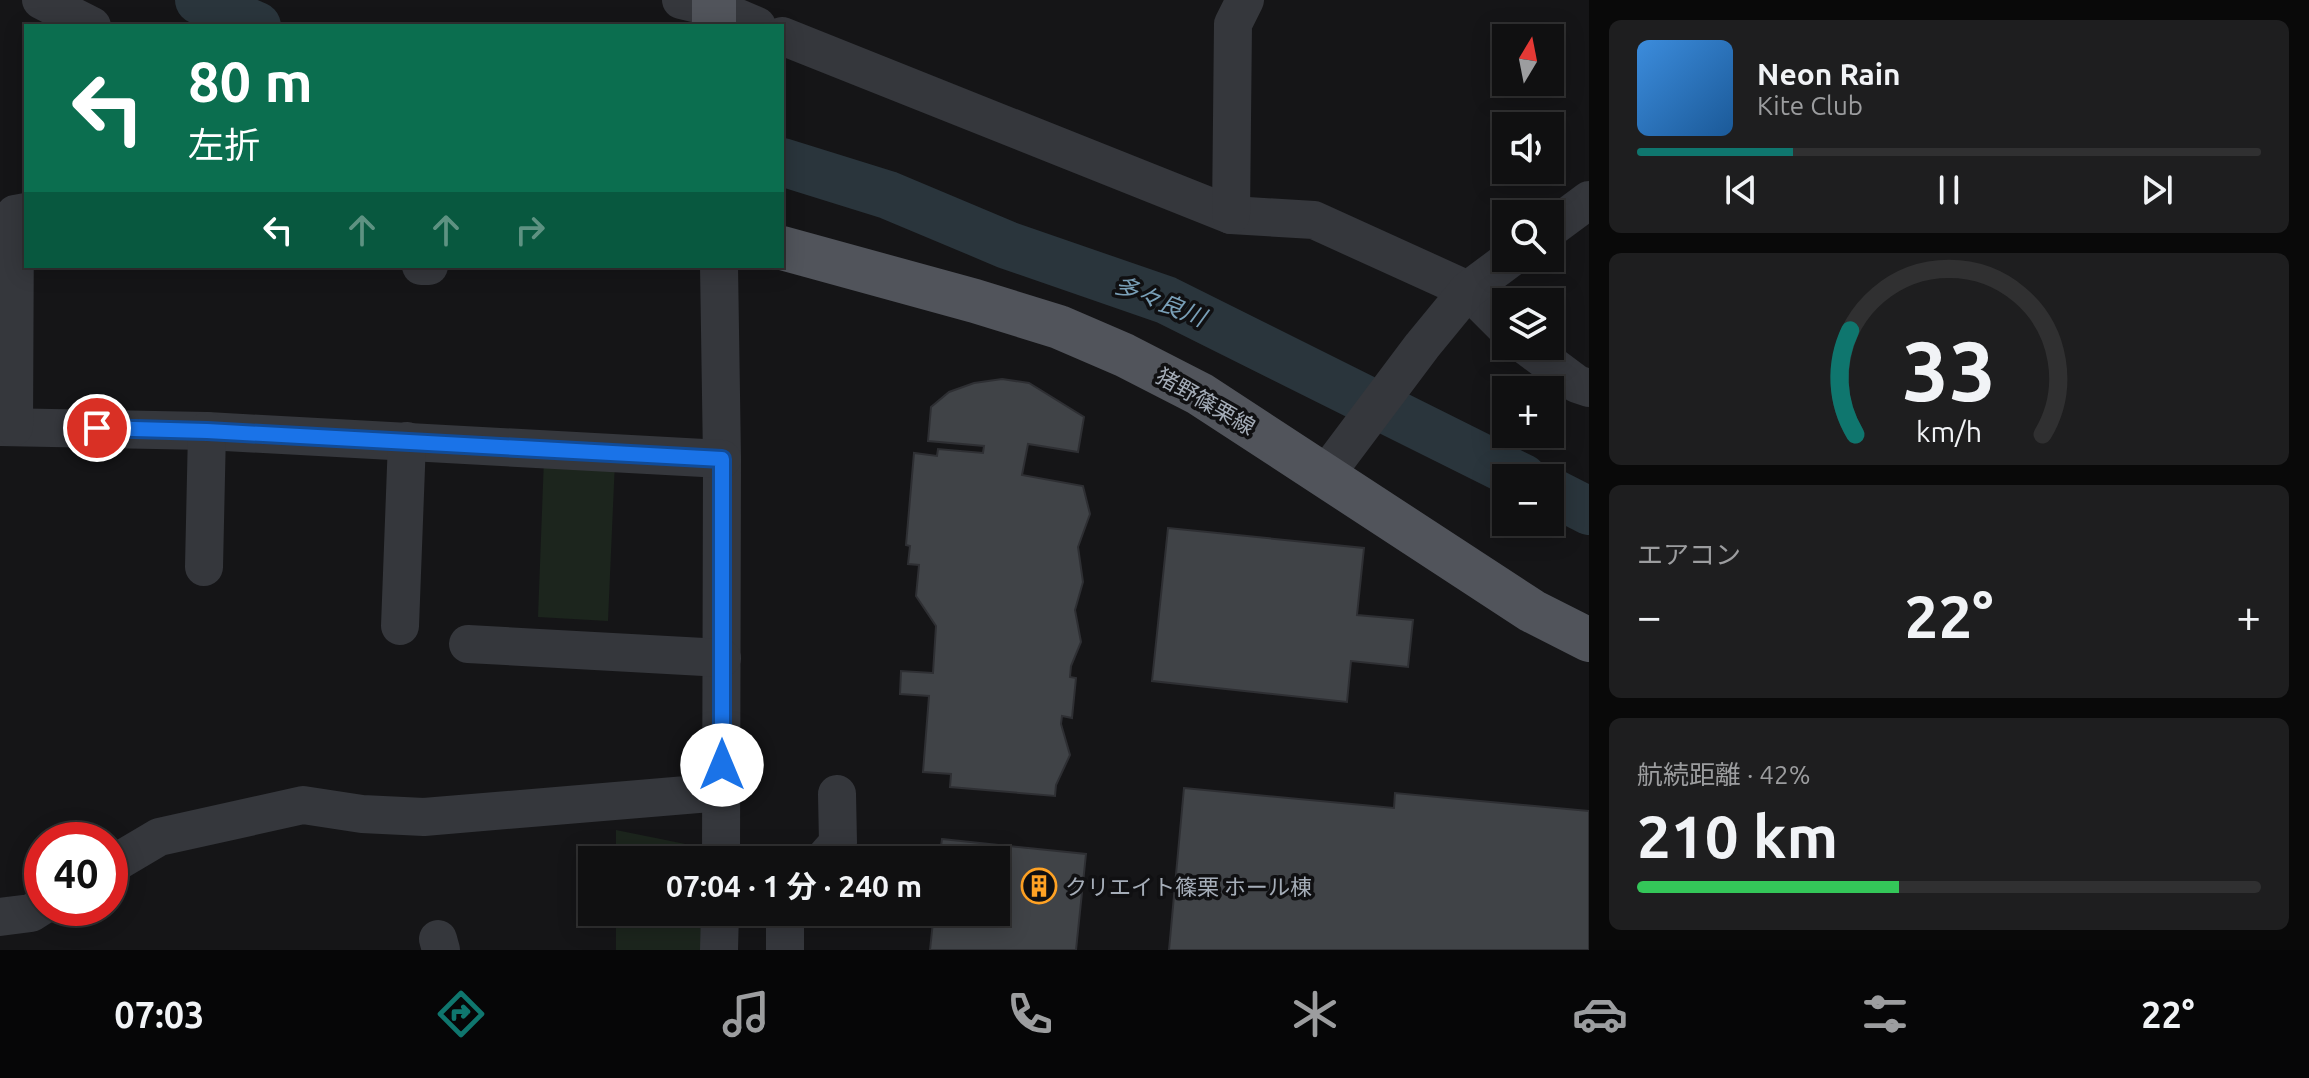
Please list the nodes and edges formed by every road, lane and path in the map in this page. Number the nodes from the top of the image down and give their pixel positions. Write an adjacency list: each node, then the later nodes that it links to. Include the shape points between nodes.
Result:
1 (41, 0): 4 (street)
2 (1242, 1): 9 (street, via 1233,24)
3 (708, 11): 5 (street)
4 (86, 24)
5 (750, 24)
6 (784, 37): 9 (street)
7 (1589, 200): 10 (street)
8 (14, 214): 18 (street)
9 (1231, 215): 14 (street, via 1314,220)
10 (1564, 219)
11 (784, 249): 22 (main road, 猪野篠栗線, via 1059,327 1124,355)
12 (719, 268): 21 (street)
13 (1492, 272): 14 (street)
14 (1468, 290): 15 (street); 22 (street)
15 (1492, 314)
16 (1545, 360): 17 (street)
17 (1589, 388)
18 (7, 427): 19 (street)
19 (207, 431): 20 (street); 23 (street)
20 (407, 441): 21 (street); 24 (street)
21 (722, 459): 27 (street)
22 (1333, 466): 25 (main road, 猪野篠栗線, via 1532,611)
23 (204, 567)
24 (400, 626)
25 (1589, 640)
26 (468, 644): 27 (street)
27 (722, 658): 28 (street)
28 (722, 792): 30 (street); 32 (street, via 424,817 303,805 159,837)
29 (837, 794): 31 (street)
30 (721, 846)
31 (835, 846)
32 (128, 855)
33 (24, 914): 34 (street)
34 (0, 917)
35 (720, 926): 37 (street)
36 (785, 926): 38 (street)
37 (719, 950)
38 (785, 950)

